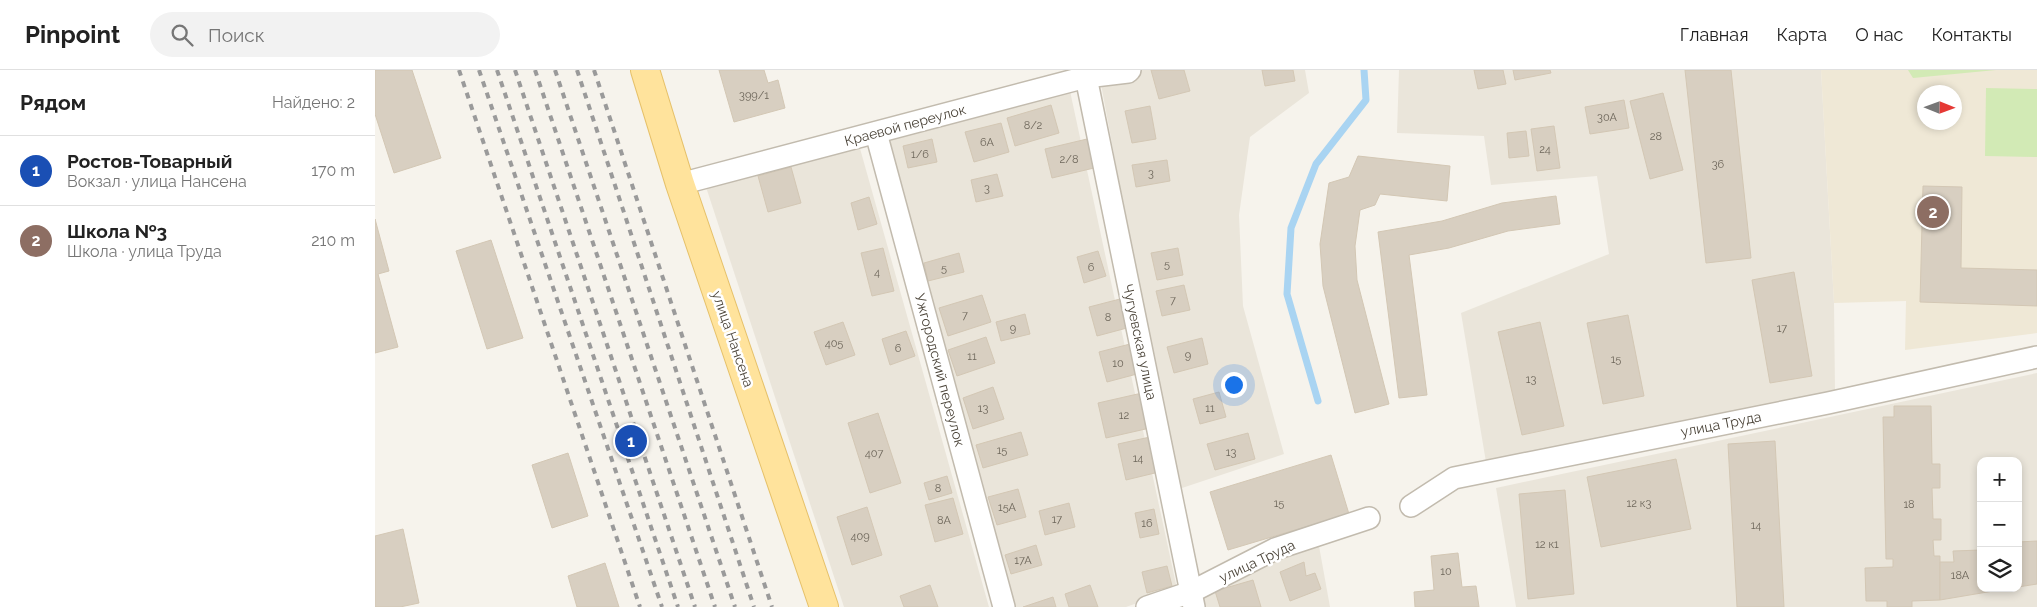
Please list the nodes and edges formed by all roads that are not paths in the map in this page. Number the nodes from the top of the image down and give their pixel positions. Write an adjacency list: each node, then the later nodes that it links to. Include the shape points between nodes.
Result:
1 (645, 70): 5 (main road, улица Нансена)
2 (1130, 70): 3 (street, Краевой переулок)
3 (1086, 77): 4 (street, Краевой переулок); 9 (street, Чугуевская улица)
4 (876, 133): 5 (street, Краевой переулок); 11 (street, Ужгородский переулок)
5 (680, 184): 10 (main road, улица Нансена)
6 (2037, 357): 7 (street, улица Труда, via 1454,478)
7 (1411, 506)
8 (1369, 518): 9 (street, улица Труда, via 1275,549)
9 (1193, 600): 12 (street, улица Труда)
10 (824, 607)
11 (1004, 607)
12 (1147, 607)

